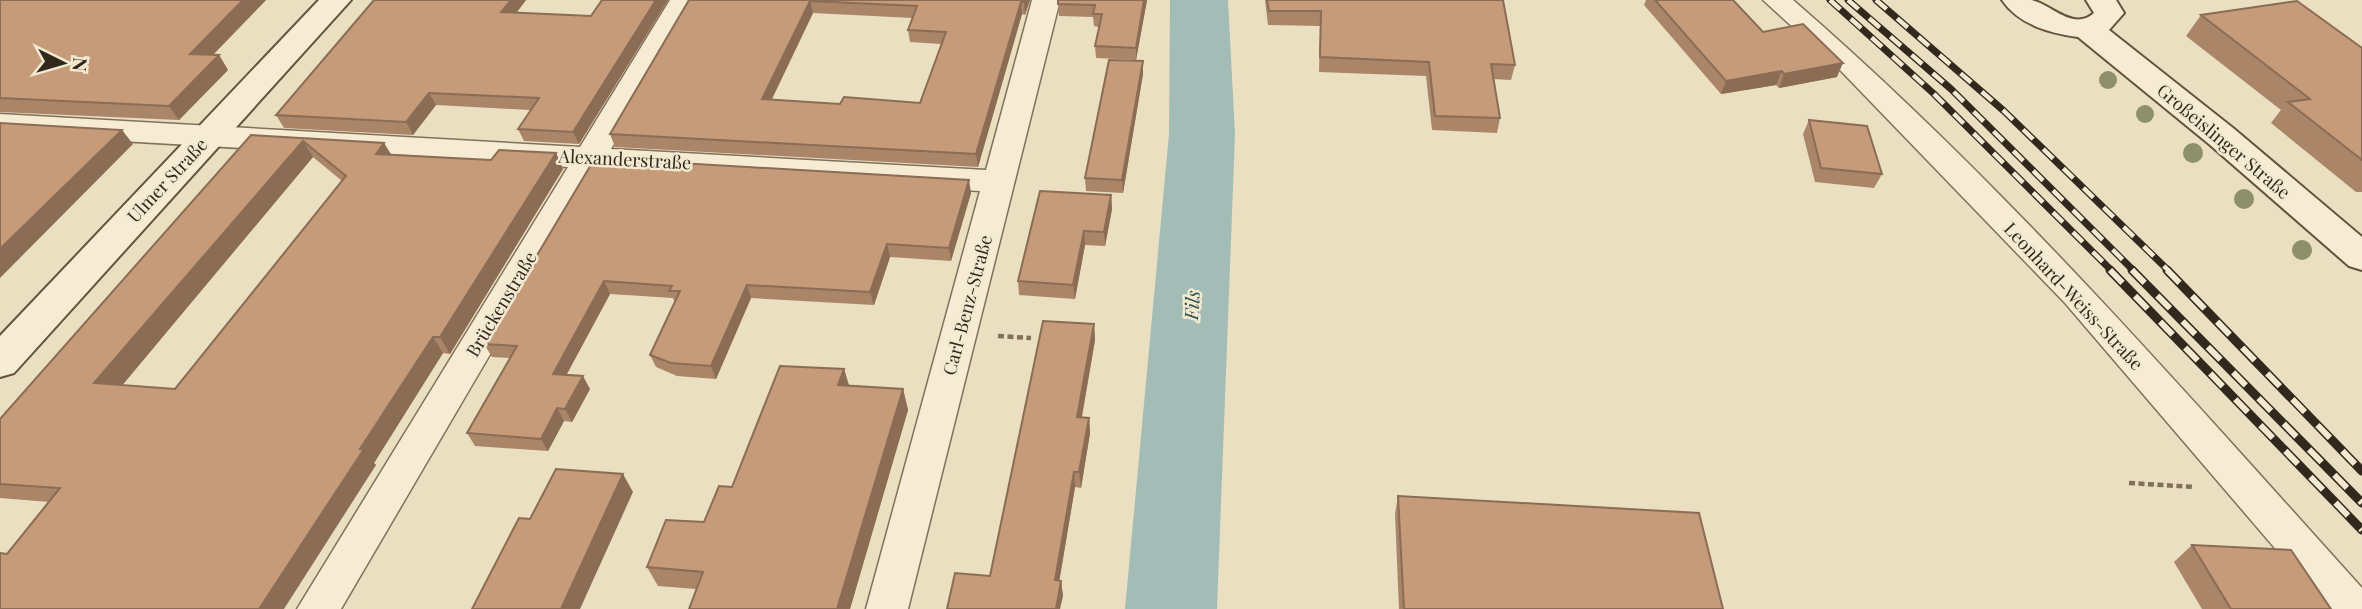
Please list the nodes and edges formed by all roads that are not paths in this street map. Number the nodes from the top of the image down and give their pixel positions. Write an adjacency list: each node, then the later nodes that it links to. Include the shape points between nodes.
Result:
1 (336, 0): 8 (main road, Ulmer Straße)
2 (684, 0): 9 (street, Brückenstraße)
3 (1046, 0): 10 (street, Carl-Benz-Straße)
4 (1777, 0): 15 (street, Leonhard-Weiss-Straße, via 1851,65 2077,294)
5 (2017, 0): 6 (main road, via 2031,13 2064,25)
6 (2093, 13): 11 (main road, Großeislinger Straße, via 2221,136)
7 (0, 124): 8 (street, Alexanderstraße)
8 (209, 134): 9 (street, Alexanderstraße); 12 (main road, Ulmer Straße)
9 (589, 157): 10 (street, Alexanderstraße); 13 (street, Brückenstraße)
10 (999, 181): 14 (street, Carl-Benz-Straße)
11 (2362, 257)
12 (0, 362)
13 (318, 609)
14 (887, 609)
15 (2354, 609)

